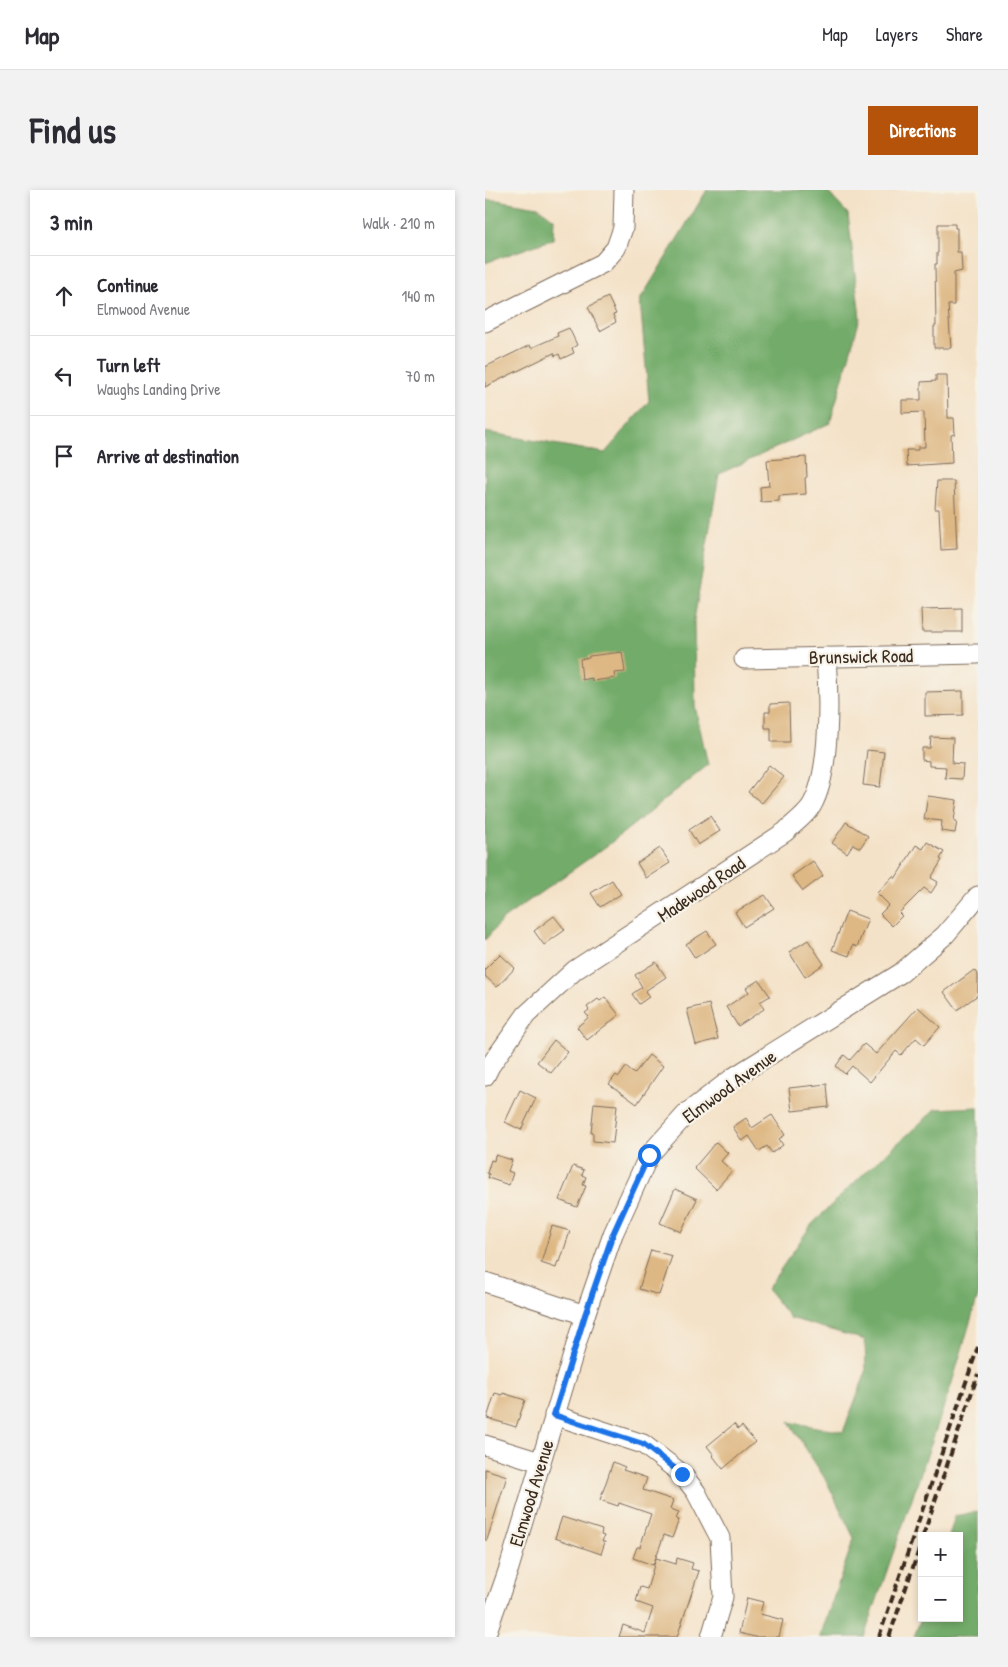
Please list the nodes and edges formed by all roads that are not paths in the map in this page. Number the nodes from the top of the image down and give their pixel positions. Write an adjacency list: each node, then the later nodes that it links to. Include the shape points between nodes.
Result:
1 (624, 190): 2 (street, via 623,228 616,248 603,263)
2 (485, 322)
3 (978, 654): 4 (street, Brunswick Road)
4 (826, 657): 5 (street, Brunswick Road); 7 (street, Madewood Road, via 827,722 823,775 812,806 785,832 575,970 526,1016)
5 (744, 659)
6 (978, 896): 9 (street, Elmwood Avenue, via 945,936 901,973 734,1077 688,1112 649,1155 613,1234)
7 (485, 1076)
8 (485, 1282): 9 (street)
9 (585, 1315): 10 (street, Elmwood Avenue)
10 (554, 1415): 12 (street, Elmwood Avenue); 14 (street, via 643,1444 682,1474 696,1492 719,1538 723,1597)
11 (485, 1445): 12 (street)
12 (540, 1462): 13 (street, Elmwood Avenue)
13 (485, 1637)
14 (711, 1637)

